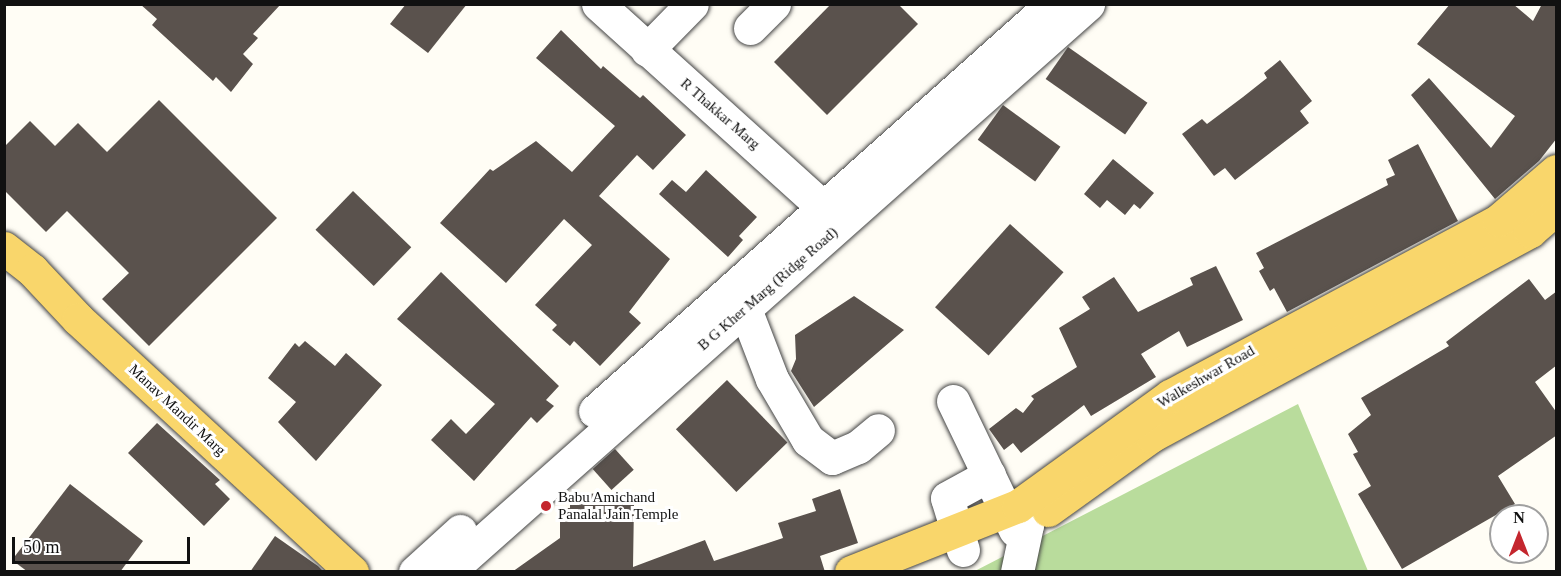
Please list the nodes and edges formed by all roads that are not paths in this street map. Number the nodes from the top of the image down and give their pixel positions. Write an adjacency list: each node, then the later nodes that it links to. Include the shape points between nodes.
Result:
1 (597, 4): 8 (street, R Thakkar Marg)
2 (668, 4): 8 (street)
3 (692, 4): 8 (street)
4 (774, 4): 7 (street)
5 (1052, 4): 11 (street, B G Kher Marg (Ridge Road))
6 (1088, 4): 11 (street, B G Kher Marg (Ridge Road))
7 (750, 28)
8 (640, 44): 11 (street, R Thakkar Marg)
9 (1557, 171): 17 (main road, Walkeshwar Road, via 1499,220 1170,396)
10 (1557, 208): 17 (main road, Walkeshwar Road, via 1530,231 1151,436)
11 (833, 215): 13 (street, B G Kher Marg (Ridge Road)); 20 (street, B G Kher Marg (Ridge Road))
12 (4, 248): 19 (main road, Manav Mandir Marg)
13 (745, 309): 15 (street, via 772,379 808,440 832,458 858,447); 21 (street, B G Kher Marg (Ridge Road))
14 (953, 401): 16 (street)
15 (878, 430)
16 (989, 475): 17 (street); 18 (street, via 946,498)
17 (1017, 518): 18 (main road, Walkeshwar Road); 24 (street)
18 (961, 540): 22 (main road, Walkeshwar Road); 23 (main road, Walkeshwar Road)
19 (352, 572)
20 (415, 572)
21 (448, 572)
22 (851, 572)
23 (907, 572)
24 (1017, 572)

